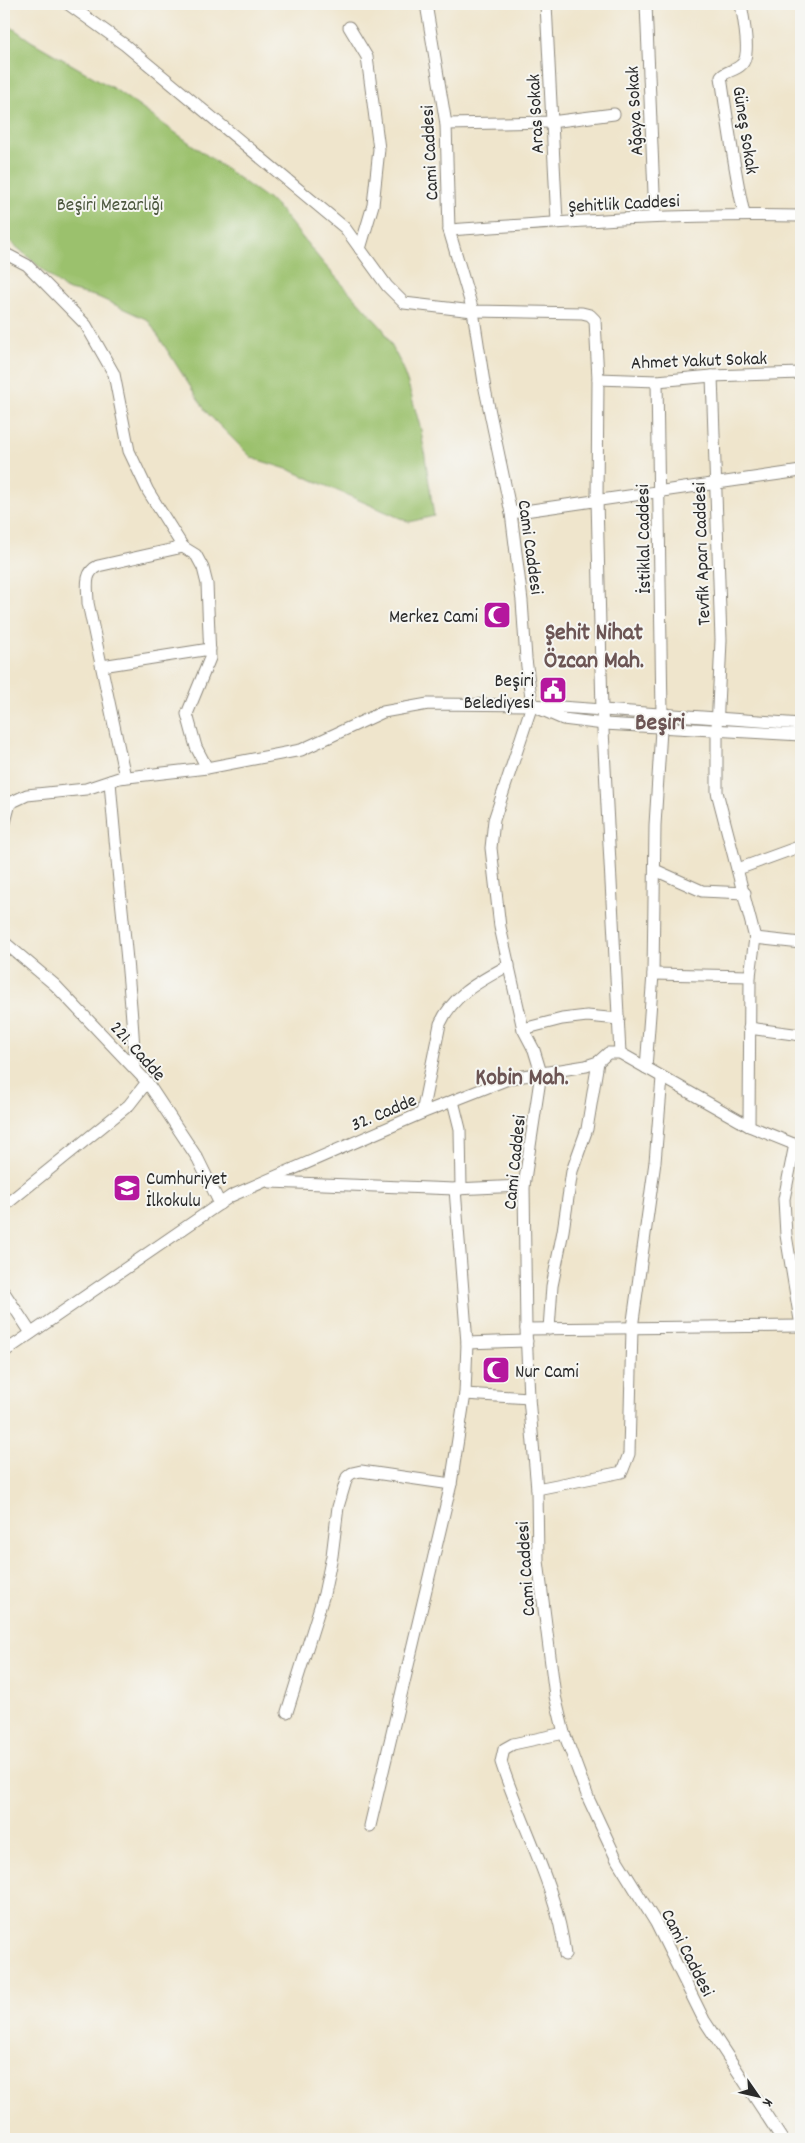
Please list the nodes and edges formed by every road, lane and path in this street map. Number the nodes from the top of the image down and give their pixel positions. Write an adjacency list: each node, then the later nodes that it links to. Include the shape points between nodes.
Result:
1 (68, 4): 15 (street, via 125,45 345,228)
2 (426, 4): 9 (street, Cami Caddesi)
3 (546, 4): 8 (street, Aras Sokak)
4 (646, 4): 12 (street, Ağaya Sokak)
5 (741, 4): 10 (street, Güneş Sokak, via 746,56 742,65 721,77)
6 (349, 27): 15 (street, via 367,57 379,149 373,205)
7 (614, 114): 8 (street)
8 (551, 122): 9 (street); 13 (street, Aras Sokak)
9 (446, 124): 14 (street, Cami Caddesi)
10 (744, 214): 11 (street, Şehitlik Caddesi); 12 (street, Şehitlik Caddesi)
11 (801, 216)
12 (655, 217): 13 (street, Şehitlik Caddesi)
13 (557, 222): 14 (street, Şehitlik Caddesi)
14 (449, 230): 17 (street, Cami Caddesi)
15 (360, 249): 17 (street, via 404,303)
16 (6, 254): 27 (street, via 27,265 86,324 114,374 129,451 148,491)
17 (473, 311): 20 (street, via 590,315 594,320); 26 (street, Cami Caddesi, via 485,389)
18 (801, 373): 19 (street, Ahmet Yakut Sokak)
19 (712, 376): 21 (street, Ahmet Yakut Sokak); 23 (street, Tevfik Aparı Caddesi)
20 (598, 379): 21 (street, Ahmet Yakut Sokak); 25 (street)
21 (657, 381): 24 (street, İstiklal Caddesi)
22 (801, 471): 23 (street)
23 (714, 482): 24 (street); 34 (street, Tevfik Aparı Caddesi, via 721,640)
24 (660, 492): 25 (street); 32 (street, İstiklal Caddesi)
25 (597, 499): 26 (street); 31 (street)
26 (511, 512): 30 (street, Cami Caddesi)
27 (183, 547): 28 (street, via 196,555 203,568); 29 (street, via 91,570 88,574 88,603)
28 (210, 649): 29 (street); 38 (street, via 210,658 188,714 196,747)
29 (102, 666): 39 (street)
30 (532, 705): 31 (street); 33 (street, via 563,719); 38 (street, via 428,704 392,710 301,750); 50 (street, Cami Caddesi, via 494,820 491,848 500,927)
31 (602, 710): 32 (street); 33 (street)
32 (662, 714): 34 (street); 36 (street, İstiklal Caddesi)
33 (604, 724): 36 (street); 53 (street)
34 (717, 724): 35 (street); 36 (street); 37 (street); 44 (street, Tevfik Aparı Caddesi, via 717,792)
35 (801, 724)
36 (661, 726): 45 (street, İstiklal Caddesi)
37 (801, 735)
38 (206, 768): 39 (street)
39 (125, 777): 40 (street)
40 (110, 781): 41 (street, via 86,789 27,795); 60 (street, via 132,995)
41 (7, 803): 42 (street)
42 (4, 826)
43 (801, 846): 44 (street)
44 (738, 869): 46 (street, Tevfik Aparı Caddesi)
45 (655, 870): 46 (street, via 702,891); 51 (street, İstiklal Caddesi)
46 (745, 892): 47 (street, Tevfik Aparı Caddesi)
47 (755, 938): 49 (street); 52 (street, Tevfik Aparı Caddesi)
48 (4, 942): 60 (street, 221. Cadde, via 55,985)
49 (801, 943)
50 (510, 965): 55 (street, Cami Caddesi); 65 (street, via 464,991 444,1014)
51 (652, 974): 52 (street); 59 (street, İstiklal Caddesi)
52 (750, 976): 54 (street, Tevfik Aparı Caddesi)
53 (619, 1019): 55 (street, via 587,1016); 57 (street)
54 (749, 1028): 56 (street); 66 (street, Tevfik Aparı Caddesi)
55 (523, 1029): 61 (street, Cami Caddesi)
56 (801, 1035)
57 (620, 1053): 58 (street, 32. Cadde, via 608,1053); 59 (street)
58 (598, 1062): 61 (street, 32. Cadde); 76 (street, via 587,1129 572,1171 552,1286)
59 (646, 1068): 62 (street)
60 (136, 1069): 63 (street, 221. Cadde)
61 (541, 1073): 64 (street, 32. Cadde, via 511,1078); 69 (street, Cami Caddesi)
62 (662, 1078): 66 (street); 75 (street, via 655,1162)
63 (148, 1082): 71 (street, 221. Cadde, via 198,1159); 72 (street, via 129,1105)
64 (453, 1101): 65 (street, 32. Cadde); 70 (street, via 460,1129)
65 (422, 1113): 68 (street, 32. Cadde)
66 (750, 1126): 67 (street)
67 (798, 1145): 74 (street, via 784,1199 786,1235)
68 (266, 1182): 70 (street); 71 (street, 32. Cadde)
69 (524, 1186): 70 (street); 78 (street, Cami Caddesi)
70 (458, 1189): 79 (street)
71 (220, 1204): 77 (street, 32. Cadde)
72 (4, 1206)
73 (4, 1292): 77 (street)
74 (801, 1326): 75 (street)
75 (632, 1328): 76 (street); 84 (street, via 629,1454 622,1472)
76 (549, 1329): 78 (street)
77 (31, 1333): 80 (street, 32. Cadde)
78 (527, 1335): 79 (street); 82 (street, Cami Caddesi)
79 (467, 1342): 81 (street)
80 (4, 1352)
81 (465, 1394): 82 (street); 83 (street)
82 (529, 1398): 84 (street, Cami Caddesi)
83 (451, 1484): 85 (street, via 361,1471 347,1477 338,1507 324,1594); 87 (street)
84 (537, 1489): 86 (street, Cami Caddesi, via 538,1561 555,1696)
85 (287, 1712)
86 (564, 1734): 88 (street, via 513,1744 504,1749 501,1762 540,1865 563,1937); 89 (street, Cami Caddesi, via 589,1800 617,1860 656,1923 704,2020)
87 (370, 1826)
88 (564, 1955)
89 (782, 2139)

